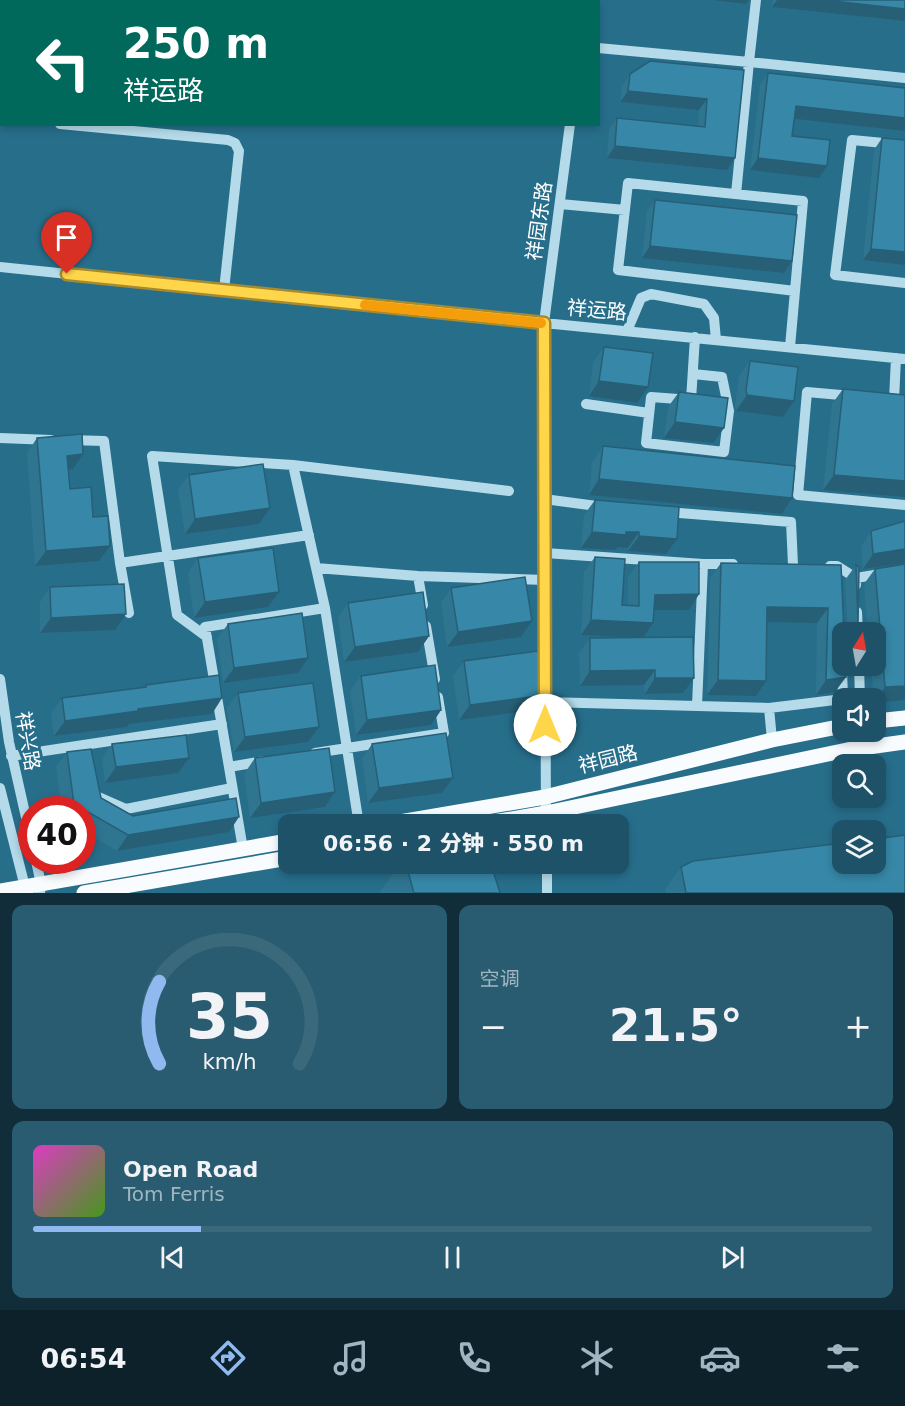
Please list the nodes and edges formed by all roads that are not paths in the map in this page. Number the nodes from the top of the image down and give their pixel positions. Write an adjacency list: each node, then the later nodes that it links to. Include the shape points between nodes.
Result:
1 (756, 0): 3 (street)
2 (600, 48): 3 (street)
3 (749, 62): 4 (street); 8 (street)
4 (905, 78)
5 (81, 126): 13 (street, via 235,143 239,151)
6 (570, 126): 9 (street, 祥园东路)
7 (905, 145): 12 (street, via 852,140 835,275)
8 (736, 194): 10 (street, via 628,183); 14 (street, via 803,201)
9 (560, 204): 10 (street); 15 (street, 祥园东路)
10 (625, 210): 14 (street, via 618,270)
11 (0, 267): 13 (street, 祥运路)
12 (905, 283)
13 (224, 290): 15 (street, 祥运路)
14 (795, 291): 19 (street)
15 (544, 323): 16 (street, 祥运路); 29 (street, 祥园东路)
16 (627, 331): 17 (street, 祥运路); 18 (street, via 641,298 651,294 704,304 714,318)
17 (695, 338): 18 (street, 祥运路); 21 (street)
18 (716, 340): 19 (street, 祥运路)
19 (790, 347): 20 (street, 祥运路)
20 (901, 358): 23 (street)
21 (693, 374): 25 (street, via 691,400 651,397); 25 (street, via 722,377 729,411 724,452 646,443)
22 (861, 397): 30 (street, via 807,392 798,495)
23 (894, 400)
24 (586, 404): 25 (street)
25 (649, 413)
26 (0, 438): 35 (street, via 104,441)
27 (293, 465): 28 (street); 33 (street); 46 (street, via 152,456 177,615)
28 (509, 491)
29 (544, 499): 31 (street); 34 (street, 祥园东路)
30 (905, 505)
31 (616, 507)
32 (651, 510): 41 (street, via 791,522 799,565)
33 (309, 534): 35 (street); 38 (street)
34 (545, 553): 36 (street); 42 (street, 祥园东路)
35 (120, 563): 44 (street)
36 (703, 564): 37 (street); 50 (street)
37 (748, 564)
38 (316, 568): 40 (street); 43 (street)
39 (905, 570): 41 (street)
40 (418, 576): 42 (street); 58 (street, via 444,733)
41 (856, 578): 45 (street)
42 (545, 580): 49 (street, 祥园东路)
43 (326, 609): 46 (street, via 206,627); 67 (street)
44 (129, 613)
45 (858, 622)
46 (207, 637): 54 (street)
47 (842, 676): 51 (street, via 843,699)
48 (0, 679): 59 (street, 祥兴路)
49 (545, 702): 50 (street); 66 (street, 祥园东路)
50 (697, 706): 51 (street)
51 (769, 708): 56 (street)
52 (905, 718): 53 (main road)
53 (886, 720)
54 (222, 724): 59 (street, via 86,750); 61 (street)
55 (832, 728): 56 (main road, 祥园路)
56 (772, 740): 66 (main road, 祥园路)
57 (905, 742): 70 (main road, 祥园路, via 847,750)
58 (308, 754)
59 (11, 756): 65 (street, 祥兴路)
60 (274, 759): 61 (street)
61 (229, 767): 64 (street)
62 (92, 785): 64 (street, via 93,795 126,809)
63 (0, 788): 76 (street, 祥兴路)
64 (232, 788): 72 (street)
65 (21, 796)
66 (545, 797): 68 (main road, 祥园路); 69 (street, 祥园东路)
67 (357, 814)
68 (446, 814)
69 (546, 814)
70 (568, 814)
71 (278, 843): 72 (main road)
72 (243, 849): 76 (main road)
73 (278, 860): 78 (main road)
74 (35, 874): 76 (street)
75 (547, 874): 79 (street)
76 (34, 889): 77 (main road)
77 (0, 891)
78 (84, 893)
79 (548, 893)

